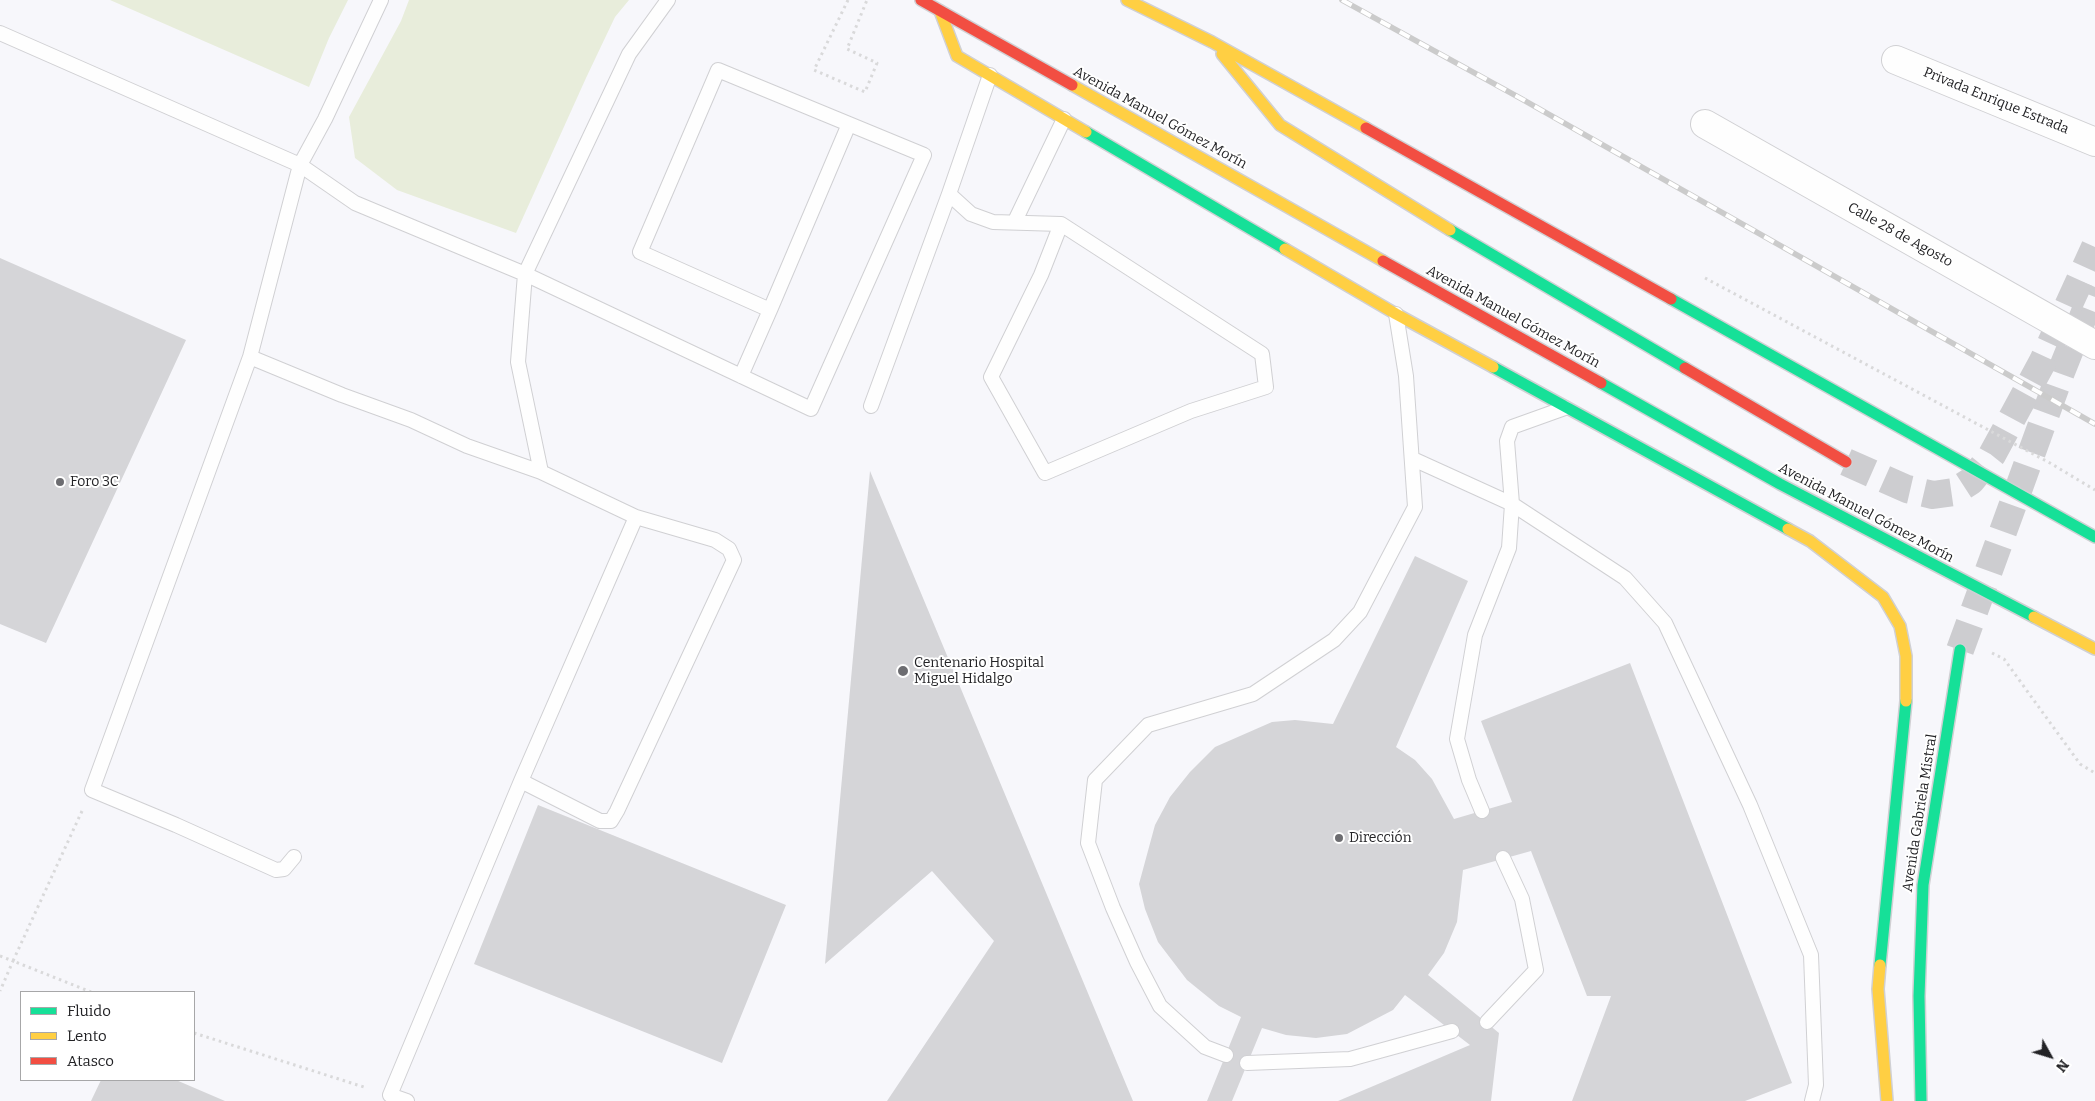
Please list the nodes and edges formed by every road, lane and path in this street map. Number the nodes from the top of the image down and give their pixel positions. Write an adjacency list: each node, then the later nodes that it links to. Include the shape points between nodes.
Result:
1 (381, 0): 16 (lane)
2 (668, 0): 22 (lane, via 629,54)
3 (848, 0): 4 (path, via 814,70 865,92 877,63 847,49)
4 (867, 0)
5 (921, 0): 7 (main road, Avenida Manuel Gómez Morín)
6 (1127, 0): 9 (main road)
7 (940, 11): 11 (main road, via 957,56); 18 (main road, Avenida Manuel Gómez Morín)
8 (0, 33): 16 (lane)
9 (1212, 42): 33 (main road, via 1280,125 1476,246); 42 (main road)
10 (1896, 60): 15 (street, Privada Enrique Estrada)
11 (990, 75): 12 (main road); 17 (lane)
12 (1064, 119): 19 (lane); 21 (main road)
13 (849, 124): 23 (lane); 23 (lane, via 718,70 640,252); 27 (lane, via 924,154 811,409)
14 (1705, 124): 25 (street, Calle 28 de Agosto)
15 (2095, 142)
16 (300, 166): 22 (lane, via 355,203); 26 (lane)
17 (949, 194): 19 (lane, via 971,214 993,222); 28 (lane)
18 (1311, 220): 21 (main road); 30 (main road, Avenida Manuel Gómez Morín)
19 (1015, 221): 20 (lane)
20 (1061, 224): 20 (lane, via 1041,275 991,377 1045,473 1191,411 1266,387 1262,354)
21 (1267, 238): 24 (main road)
22 (525, 274): 27 (lane); 36 (lane, via 518,362)
23 (770, 310): 27 (lane)
24 (1396, 314): 29 (main road); 31 (lane, via 1406,376)
25 (2095, 344)
26 (250, 357): 36 (lane, via 411,420 467,446); 49 (lane)
27 (741, 376)
28 (870, 406)
29 (1567, 407): 35 (main road); 39 (lane, via 1512,427 1507,441)
30 (1732, 458): 32 (main road); 37 (main road, Avenida Manuel Gómez Morín)
31 (1413, 459): 39 (lane); 60 (lane, via 1415,507 1360,612 1334,640 1253,694 1148,725 1095,780 1088,843 1137,962 1160,1006 1205,1047)
32 (1715, 460)
33 (1846, 462)
34 (1689, 463): 35 (main road)
35 (1672, 466): 43 (main road)
36 (541, 472): 40 (lane)
37 (1780, 484): 38 (main road); 44 (main road, Avenida Manuel Gómez Morín)
38 (1788, 500)
39 (1512, 504): 50 (lane, via 1509,548 1474,635 1457,739); 64 (lane, via 1625,578 1665,623 1750,804 1811,956 1816,1085)
40 (636, 517): 48 (lane); 48 (lane, via 715,540 729,550 734,560 611,821 600,822)
41 (1801, 525): 43 (main road)
42 (2095, 537)
43 (1810, 541): 65 (main road, via 1883,597 1900,626 1906,656 1907,686 1878,989)
44 (2095, 649)
45 (1960, 650): 66 (main road, Avenida Gabriela Mistral, via 1923,885 1919,996)
46 (1987, 650): 47 (path, via 2004,659 2080,764)
47 (2095, 773)
48 (521, 781): 62 (lane)
49 (92, 790): 51 (lane, via 276,870 284,869); 54 (path)
50 (1482, 811)
51 (294, 858)
52 (1503, 858): 57 (lane, via 1522,898 1536,970)
53 (0, 956): 54 (path)
54 (13, 961): 55 (path); 56 (path)
55 (0, 991)
56 (88, 991)
57 (1487, 1022)
58 (1452, 1031): 61 (lane, via 1350,1059)
59 (195, 1032): 62 (path)
60 (1226, 1055)
61 (1247, 1063)
62 (390, 1095): 63 (lane)
63 (407, 1101)
64 (1812, 1101)
65 (1887, 1101)
66 (1921, 1101)

